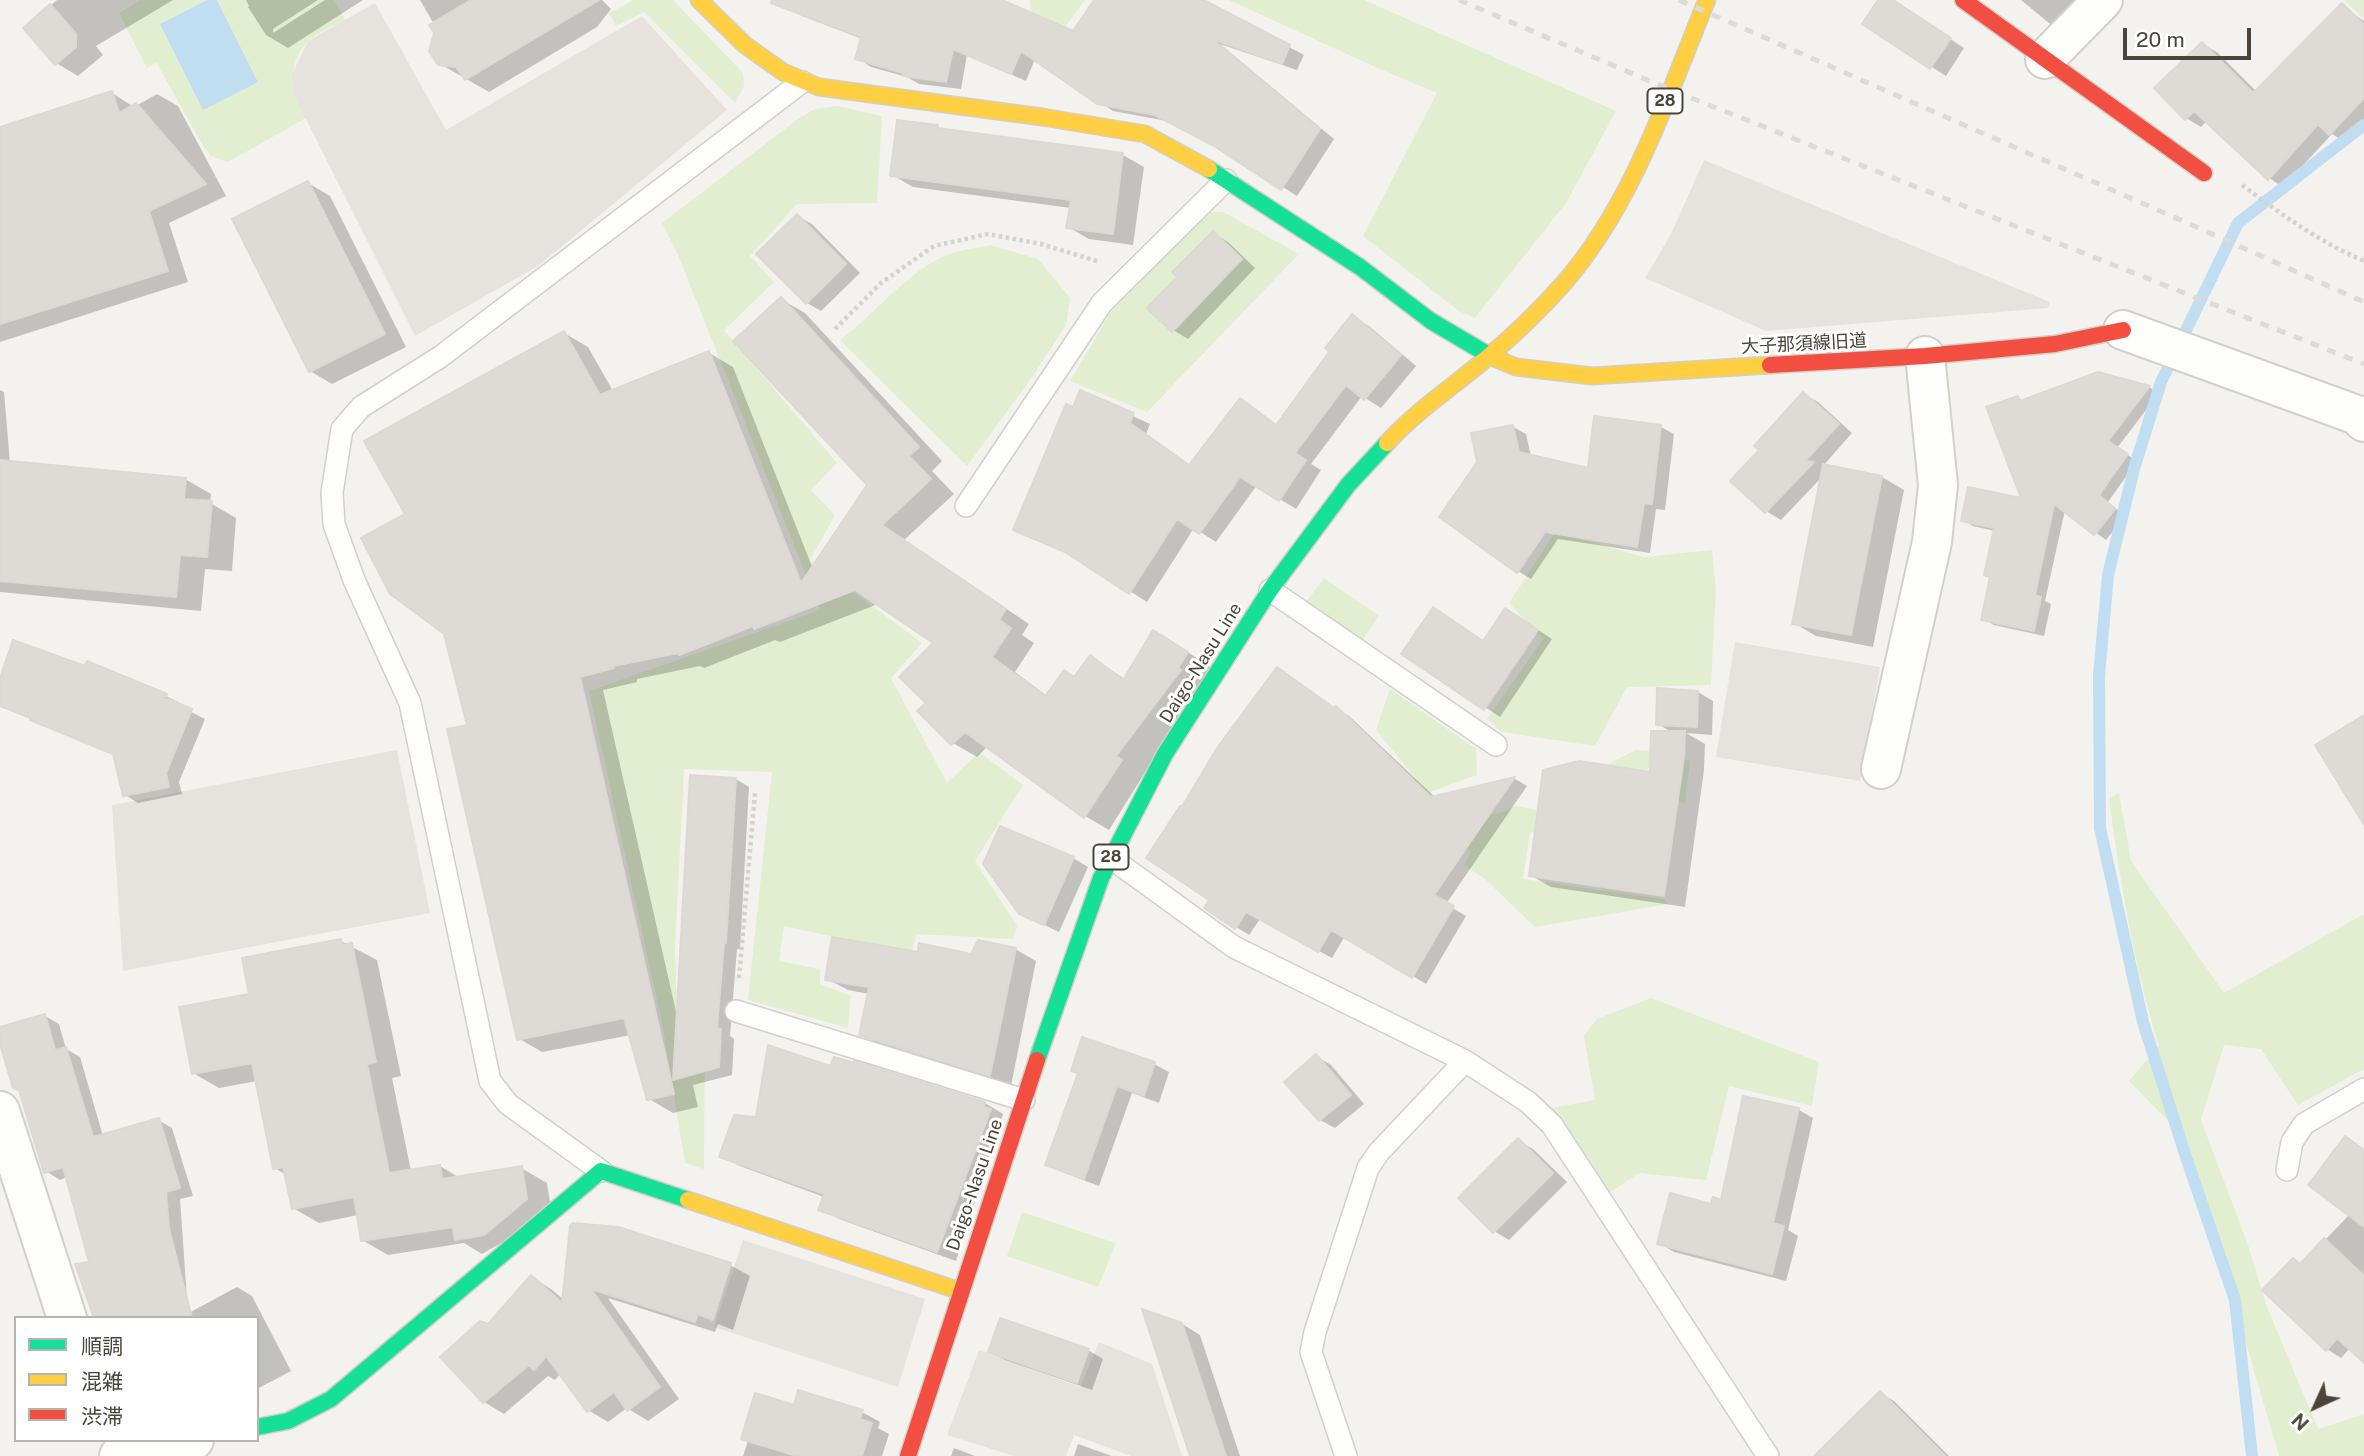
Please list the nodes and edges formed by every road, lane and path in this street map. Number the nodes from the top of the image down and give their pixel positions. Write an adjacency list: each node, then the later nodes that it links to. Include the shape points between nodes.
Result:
1 (699, 0): 6 (street, 大子那須線旧道, via 746,44)
2 (1707, 0): 13 (street, Daigo-Nasu Line / 28, via 1638,165 1595,244 1563,284)
3 (1963, 0): 5 (street)
4 (2103, 0): 5 (street)
5 (2045, 60): 7 (street)
6 (802, 82): 8 (street, 大子那須線旧道, via 1144,134); 28 (lane, via 440,357 361,407 342,429 332,493 334,524 410,703 490,1081 508,1104)
7 (2204, 173): 9 (path, via 2225,172 2300,228)
8 (1226, 180): 10 (lane); 13 (street, 大子那須線旧道)
9 (2364, 261)
10 (1133, 272): 11 (path, via 1041,243 988,234 934,246 881,283); 16 (lane, via 1102,303)
11 (835, 329)
12 (2135, 335): 14 (street, 大子那須線旧道); 15 (street, via 2357,415)
13 (1489, 356): 14 (street, 大子那須線旧道, via 1516,367 1591,376); 17 (street, Daigo-Nasu Line / 28, via 1374,454)
14 (1925, 356): 19 (street, via 1938,485 1933,531)
15 (2364, 422)
16 (966, 506)
17 (1270, 590): 18 (lane); 21 (street, Daigo-Nasu Line / 28, via 1165,754)
18 (1496, 745)
19 (1881, 769)
20 (755, 793): 22 (path)
21 (1111, 858): 23 (lane, via 1234,947); 25 (street, Daigo-Nasu Line / 28)
22 (736, 1011): 25 (lane)
23 (1465, 1061): 35 (lane, via 1368,1168 1315,1332 1311,1352); 36 (lane, via 1528,1102 1552,1125)
24 (2364, 1089): 27 (lane, via 2304,1124 2292,1142)
25 (1024, 1100): 29 (street, Daigo-Nasu Line / 28)
26 (0, 1111): 30 (street)
27 (2287, 1170)
28 (601, 1171): 29 (street); 31 (street, via 331,1399 288,1421)
29 (960, 1291): 34 (street, Daigo-Nasu Line / 28)
30 (65, 1316)
31 (259, 1427)
32 (185, 1442): 33 (street)
33 (119, 1456)
34 (908, 1456)
35 (1346, 1456)
36 (1768, 1456)

